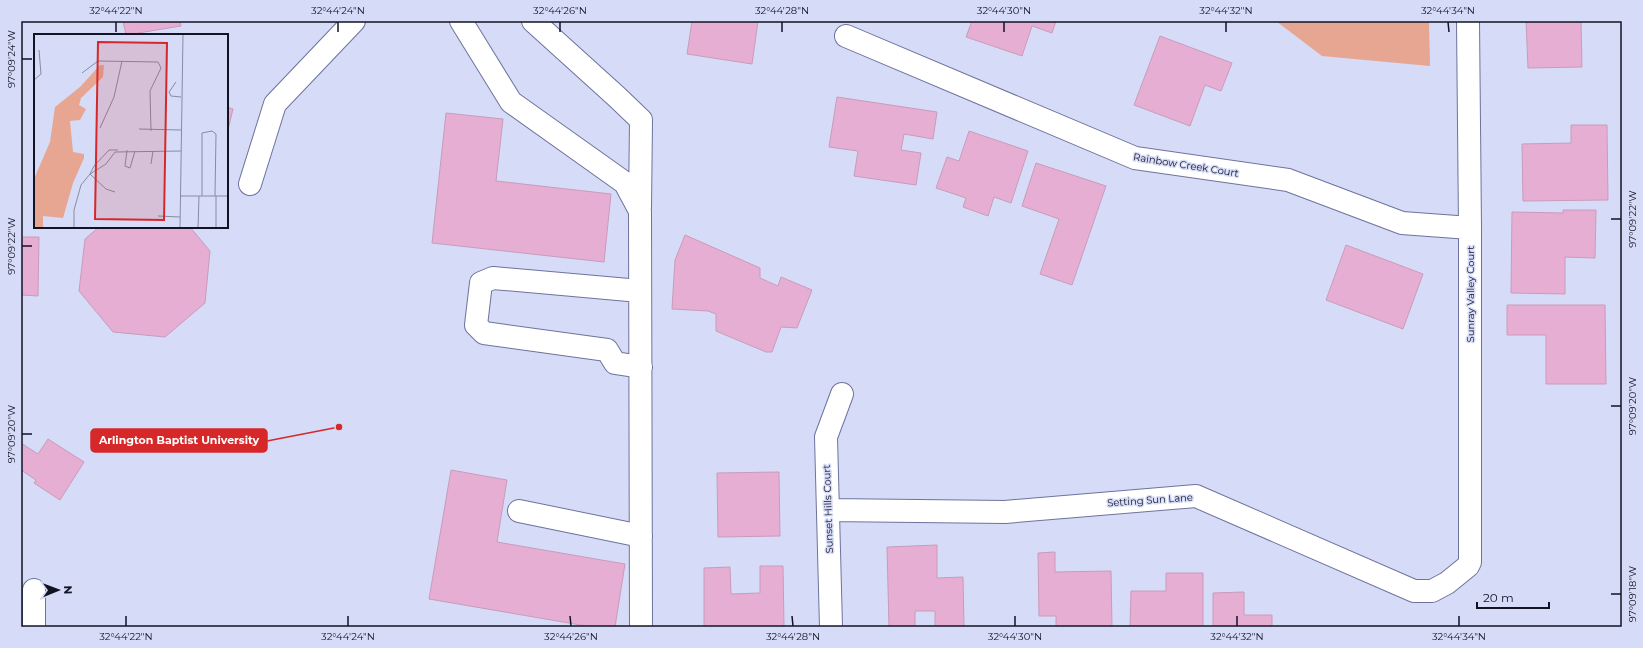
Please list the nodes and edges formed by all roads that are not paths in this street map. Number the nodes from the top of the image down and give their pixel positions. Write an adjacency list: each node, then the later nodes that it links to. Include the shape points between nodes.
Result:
1 (354, 21): 6 (street, via 274,104)
2 (461, 21): 7 (street, via 511,102 625,183)
3 (533, 21): 7 (street, via 641,120)
4 (1468, 21): 8 (street, Sunray Valley Court)
5 (846, 36): 8 (street, Rainbow Creek Court, via 1135,158 1288,180 1402,223)
6 (250, 184)
7 (640, 211): 9 (street)
8 (1470, 228): 15 (street, Sunray Valley Court)
9 (640, 291): 10 (street); 10 (street, via 493,278 481,283 476,325 484,333 607,350 615,363)
10 (640, 367): 14 (street)
11 (842, 394): 12 (street, Sunset Hills Court, via 826,436)
12 (828, 510): 15 (street, Setting Sun Lane, via 1005,512 1196,496 1414,591 1432,591 1447,584); 19 (street, Sunset Hills Court)
13 (519, 511): 14 (street)
14 (641, 536): 18 (street)
15 (1468, 566)
16 (34, 590): 17 (street)
17 (34, 627)
18 (641, 627)
19 (831, 627)

